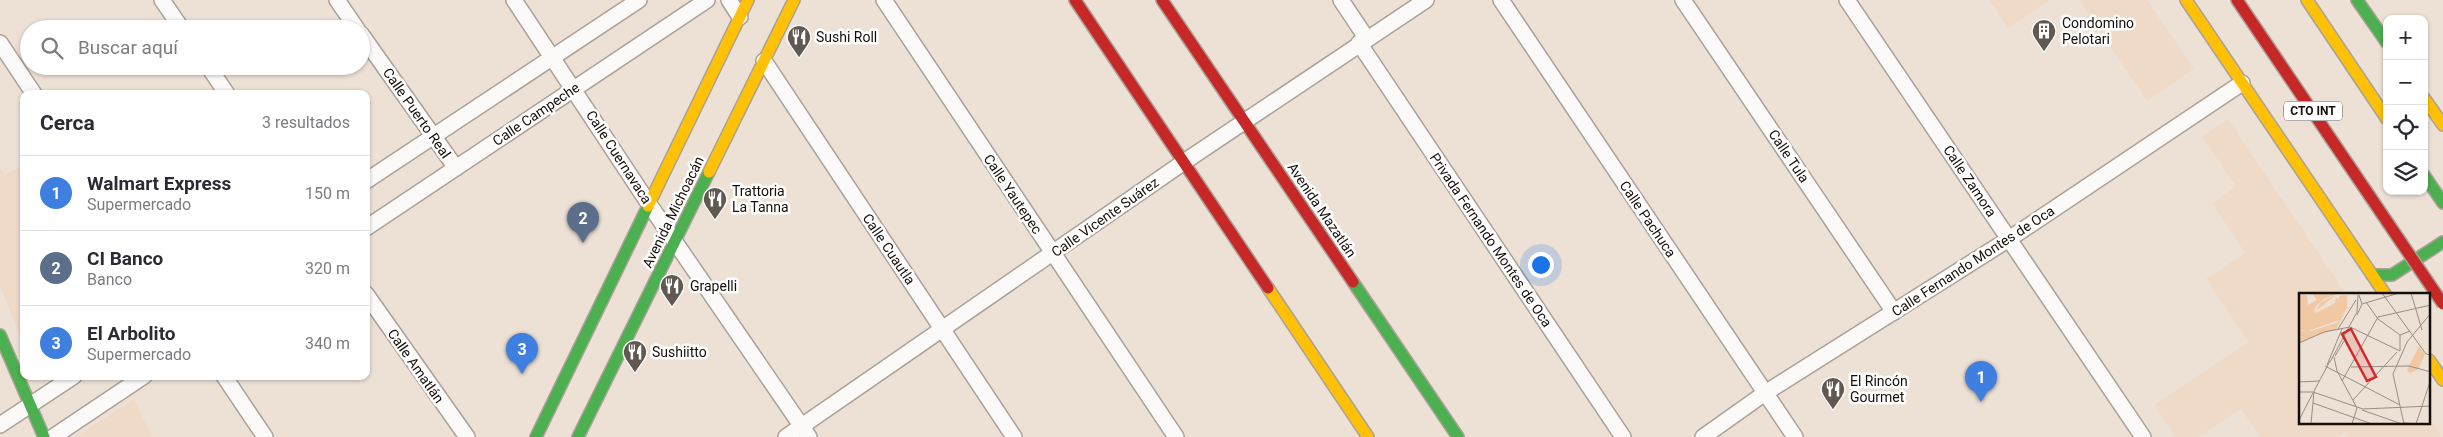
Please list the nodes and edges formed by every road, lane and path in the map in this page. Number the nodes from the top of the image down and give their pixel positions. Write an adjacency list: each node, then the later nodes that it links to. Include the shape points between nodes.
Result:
1 (162, 0): 22 (street)
2 (337, 0): 23 (street)
3 (514, 0): 28 (street, Calle Cuernavaca)
4 (639, 0): 28 (street)
5 (707, 0): 34 (street, Calle Campeche)
6 (729, 0): 21 (street)
7 (748, 0): 21 (main road, Avenida Michoacán)
8 (794, 0): 29 (main road, Avenida Michoacán)
9 (884, 0): 53 (street, Calle Yautepec)
10 (1076, 0): 43 (main road)
11 (1162, 0): 40 (main road, Avenida Mazatlán)
12 (1341, 0): 25 (street, Privada Fernando Montes de Oca)
13 (1426, 0): 25 (street, Calle Vicente Suárez)
14 (1501, 0): 66 (street, Calle Pachuca)
15 (1683, 0): 58 (street, Calle Tula)
16 (1847, 0): 50 (street, Calle Zamora)
17 (2186, 0): 33 (main road, CTO INT)
18 (2237, 0): 57 (main road, CTO INT, bridge)
19 (2307, 0): 39 (main road)
20 (2357, 0): 24 (main road)
21 (740, 16): 48 (main road, Avenida Michoacán)
22 (176, 20)
23 (351, 20)
24 (2383, 38)
25 (1363, 41): 40 (street, Calle Vicente Suárez); 81 (street, Privada Fernando Montes de Oca)
26 (0, 44): 30 (street)
27 (370, 47): 42 (street, Calle Puerto Real)
28 (552, 57): 34 (street, Calle Cuernavaca); 42 (street)
29 (764, 61): 51 (main road, Avenida Michoacán); 59 (street, Calle Cuautla)
30 (20, 73)
31 (21, 75): 35 (street)
32 (214, 75): 36 (street)
33 (2242, 83): 50 (street, Calle Fernando Montes de Oca); 54 (main road, CTO INT)
34 (574, 89): 44 (street, Calle Campeche); 48 (street, Calle Cuernavaca)
35 (31, 90)
36 (224, 90)
37 (2428, 101): 38 (main road)
38 (2438, 109): 41 (main road)
39 (2383, 113)
40 (1244, 121): 43 (street, Calle Vicente Suárez); 80 (main road, Avenida Mazatlán)
41 (2443, 126)
42 (434, 137): 44 (street, Calle Puerto Real); 45 (street)
43 (1184, 162): 53 (street, Calle Vicente Suárez); 79 (main road)
44 (456, 168): 49 (street, Calle Campeche)
45 (370, 178)
46 (2428, 181): 47 (main road)
47 (2443, 203)
48 (649, 204): 51 (street, Calle Cuernavaca); 74 (main road, Avenida Michoacán)
49 (370, 225)
50 (2009, 239): 58 (street, Calle Fernando Montes de Oca); 84 (street, Calle Zamora)
51 (675, 241): 69 (street, Calle Cuernavaca); 75 (main road, Avenida Michoacán)
52 (2443, 242): 54 (main road, via 2392,275)
53 (1053, 252): 59 (street, Calle Vicente Suárez); 78 (street, Calle Yautepec)
54 (2372, 275): 55 (main road, CTO INT)
55 (2384, 293)
56 (370, 300): 73 (street, Calle Amatlán)
57 (2443, 304)
58 (1894, 312): 66 (street, Calle Fernando Montes de Oca)
59 (942, 329): 69 (street, Calle Vicente Suárez); 77 (street, Calle Cuautla)
60 (0, 335): 67 (main road)
61 (2430, 361): 65 (main road)
62 (68, 380): 67 (street)
63 (138, 380): 71 (street)
64 (227, 380): 72 (street)
65 (2443, 380)
66 (1765, 393): 82 (street, Calle Fernando Montes de Oca); 83 (street, Calle Pachuca)
67 (30, 405): 68 (street); 70 (main road)
68 (0, 425)
69 (805, 432): 76 (street, Calle Vicente Suárez)
70 (44, 437)
71 (53, 437)
72 (265, 437)
73 (467, 437)
74 (536, 437)
75 (578, 437)
76 (786, 437)
77 (1014, 437)
78 (1176, 437)
79 (1368, 437)
80 (1458, 437)
81 (1623, 437)
82 (1703, 437)
83 (1795, 437)
84 (2142, 437)

